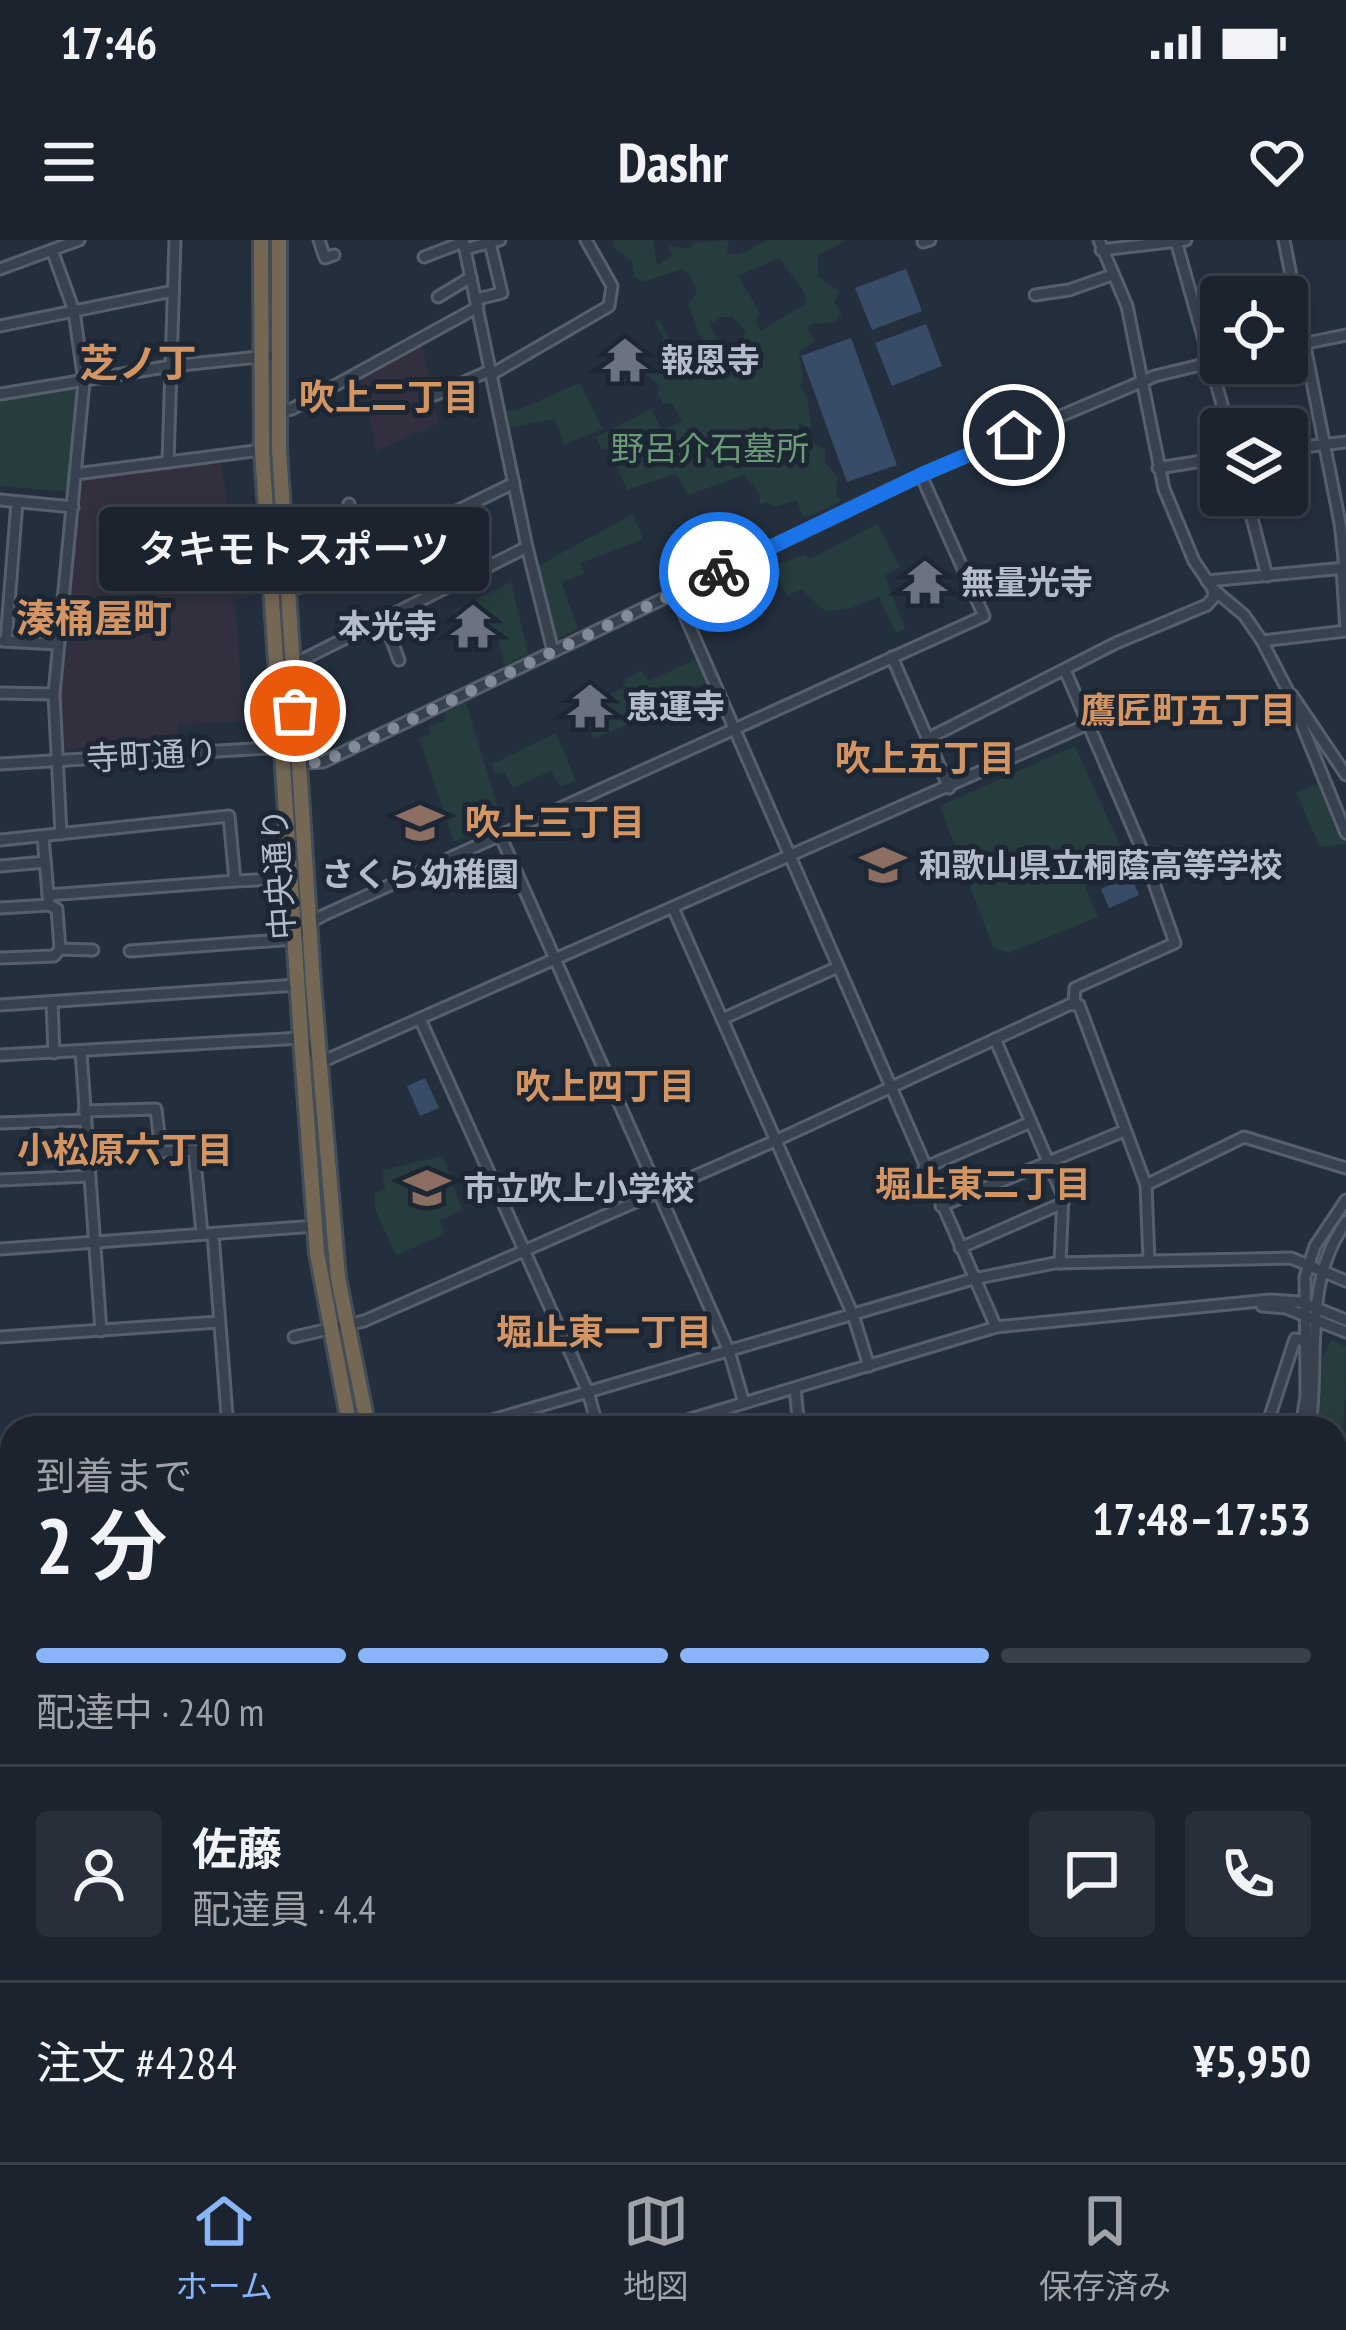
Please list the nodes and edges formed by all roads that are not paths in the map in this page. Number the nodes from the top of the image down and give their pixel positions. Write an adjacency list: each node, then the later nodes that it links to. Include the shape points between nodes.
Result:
1 (79, 240): 12 (street)
2 (175, 240): 20 (street)
3 (261, 240): 30 (highway, 中央通り)
4 (279, 240): 29 (highway, 中央通り)
5 (319, 240): 14 (street, via 325,258)
6 (586, 240): 34 (street, via 612,286 609,306)
7 (1186, 240): 10 (street)
8 (1284, 240): 18 (street)
9 (495, 241): 11 (street); 23 (street, via 502,293)
10 (1176, 241): 13 (street); 25 (street)
11 (464, 244): 15 (street); 19 (street)
12 (58, 245): 16 (street); 24 (street)
13 (1100, 245): 17 (street)
14 (334, 255)
15 (424, 257)
16 (0, 269)
17 (1112, 274): 21 (street); 36 (street)
18 (1291, 276)
19 (471, 277): 22 (street); 23 (street)
20 (173, 291): 24 (street); 31 (street)
21 (1035, 295)
22 (438, 298)
23 (478, 303): 34 (street); 39 (street)
24 (74, 311): 26 (street); 35 (street)
25 (1200, 313)
26 (0, 326)
27 (1346, 335): 28 (street)
28 (1308, 343)
29 (278, 355): 30 (street); 39 (highway, 中央通り)
30 (260, 356): 31 (street); 43 (highway, 中央通り)
31 (171, 366): 35 (street); 45 (street)
32 (1200, 366): 36 (street, 寺町通り)
33 (1308, 368): 41 (street)
34 (492, 372): 38 (street); 49 (street)
35 (84, 382): 37 (street); 47 (street)
36 (1142, 382): 46 (street); 48 (street, 寺町通り)
37 (0, 394)
38 (435, 395)
39 (278, 412): 60 (highway, 中央通り)
40 (1346, 442): 41 (street)
41 (1324, 443): 42 (street); 57 (street)
42 (1308, 446)
43 (262, 450): 45 (street); 60 (highway, 中央通り)
44 (1200, 461): 46 (street)
45 (168, 462): 47 (street)
46 (1158, 468): 59 (street)
47 (75, 474): 53 (street)
48 (921, 475): 61 (street, 寺町通り); 67 (street, via 984,616)
49 (514, 483): 55 (street); 56 (street)
50 (0, 500): 51 (street)
51 (17, 502): 53 (street); 63 (street)
52 (349, 504): 56 (street)
53 (73, 507): 65 (street)
54 (1251, 516): 58 (street)
55 (527, 547): 62 (street); 66 (street)
56 (365, 556): 60 (street)
57 (1344, 568): 58 (street); 64 (street, via 1346,631)
58 (1267, 576): 59 (street)
59 (1210, 585): 64 (street); 70 (street, via 1207,605)
60 (280, 590): 69 (highway, 中央通り)
61 (675, 593): 66 (street, 寺町通り); 75 (street)
62 (384, 619): 68 (street); 69 (street)
63 (3, 641): 65 (street)
64 (1262, 641): 71 (street)
65 (57, 644): 73 (street)
66 (553, 651): 77 (street, 寺町通り, via 323,762)
67 (892, 657): 75 (street); 76 (street)
68 (399, 660)
69 (285, 666): 77 (highway, 中央通り)
70 (1065, 670): 74 (street); 76 (street)
71 (1288, 691): 80 (street); 82 (street)
72 (0, 692): 73 (street)
73 (54, 694): 78 (street)
74 (1085, 725): 81 (street); 106 (street, via 1175,943 1075,988)
75 (735, 731): 84 (street); 87 (street)
76 (927, 739): 81 (street)
77 (290, 754): 78 (street, 寺町通り, via 268,748); 90 (highway, 中央通り); 95 (highway, 中央通り)
78 (56, 760): 79 (street, 寺町通り); 83 (street)
79 (0, 764)
80 (1346, 775)
81 (949, 788): 87 (street)
82 (1346, 833)
83 (61, 835): 85 (street); 91 (street, via 229,816)
84 (500, 836): 95 (street); 101 (street)
85 (43, 837): 86 (street); 88 (street)
86 (0, 840)
87 (790, 858): 94 (street); 102 (street)
88 (45, 862): 89 (street); 92 (street)
89 (0, 866)
90 (292, 878): 91 (street); 96 (highway, 中央通り)
91 (235, 881): 92 (street)
92 (49, 900): 93 (street); 97 (street)
93 (0, 908)
94 (673, 908): 101 (street); 108 (street)
95 (309, 922): 96 (street); 114 (highway, 中央通り)
96 (295, 939): 99 (street); 103 (highway, 中央通り)
97 (60, 949): 98 (street); 100 (street, via 54,956)
98 (93, 950)
99 (130, 951)
100 (1, 958)
101 (555, 960): 107 (street); 127 (street)
102 (838, 967): 108 (street); 115 (street)
103 (297, 985): 104 (street); 109 (highway, 中央通り)
104 (52, 1002): 105 (street); 112 (street)
105 (0, 1005)
106 (1074, 1005): 110 (street); 119 (street)
107 (420, 1019): 114 (street); 137 (street)
108 (722, 1019): 120 (street)
109 (301, 1038): 111 (street); 114 (street); 132 (highway, 中央通り)
110 (995, 1039): 115 (street); 117 (street)
111 (81, 1052): 112 (street); 116 (street)
112 (54, 1053): 113 (street)
113 (0, 1055)
114 (320, 1060): 148 (highway, 中央通り)
115 (890, 1087): 120 (street); 122 (street)
116 (84, 1116): 118 (street); 124 (street); 133 (street, via 156,1108 161,1152 194,1150)
117 (1031, 1122): 121 (street); 122 (street)
118 (0, 1123)
119 (1124, 1131): 121 (street); 126 (street)
120 (777, 1140): 127 (street); 145 (street)
121 (1047, 1162): 129 (street); 130 (street)
122 (924, 1168): 130 (street)
123 (1346, 1168): 126 (street, via 1244,1137)
124 (89, 1176): 125 (street); 134 (street)
125 (0, 1180)
126 (1146, 1185): 138 (street)
127 (659, 1191): 137 (street); 156 (street)
128 (1346, 1200): 140 (street)
129 (1063, 1204): 135 (street); 139 (street)
130 (941, 1206): 135 (street)
131 (1346, 1222): 141 (street)
132 (316, 1226): 133 (street); 150 (highway, 中央通り)
133 (208, 1234): 134 (street); 146 (street)
134 (93, 1243): 136 (street); 151 (street)
135 (960, 1248): 142 (street)
136 (0, 1249)
137 (524, 1249): 148 (street); 159 (street)
138 (1149, 1261): 139 (street); 140 (street)
139 (1060, 1263): 142 (street)
140 (1308, 1263): 141 (street); 144 (street)
141 (1322, 1268): 143 (street); 144 (street)
142 (973, 1279): 145 (street); 149 (street)
143 (1346, 1281)
144 (1310, 1311): 147 (street); 149 (street, via 1179,1309); 155 (street); 170 (street)
145 (853, 1315): 156 (street); 157 (street)
146 (219, 1322): 151 (street); 161 (street)
147 (1339, 1322): 152 (street)
148 (347, 1325): 150 (street); 163 (highway, 中央通り)
149 (997, 1327): 157 (street)
150 (331, 1329): 154 (street); 162 (highway, 中央通り)
151 (101, 1331): 153 (street)
152 (1346, 1332)
153 (0, 1337)
154 (294, 1337)
155 (1306, 1341): 168 (street, via 1295,1339); 169 (street)
156 (729, 1352): 159 (street); 160 (street)
157 (868, 1366): 158 (street)
158 (795, 1388): 160 (street); 167 (street)
159 (587, 1393): 164 (street); 165 (street)
160 (744, 1403): 166 (street)
161 (227, 1416)
162 (348, 1416)
163 (366, 1416)
164 (507, 1416)
165 (594, 1416)
166 (701, 1416)
167 (798, 1416)
168 (1270, 1416)
169 (1305, 1416)
170 (1306, 1416)

